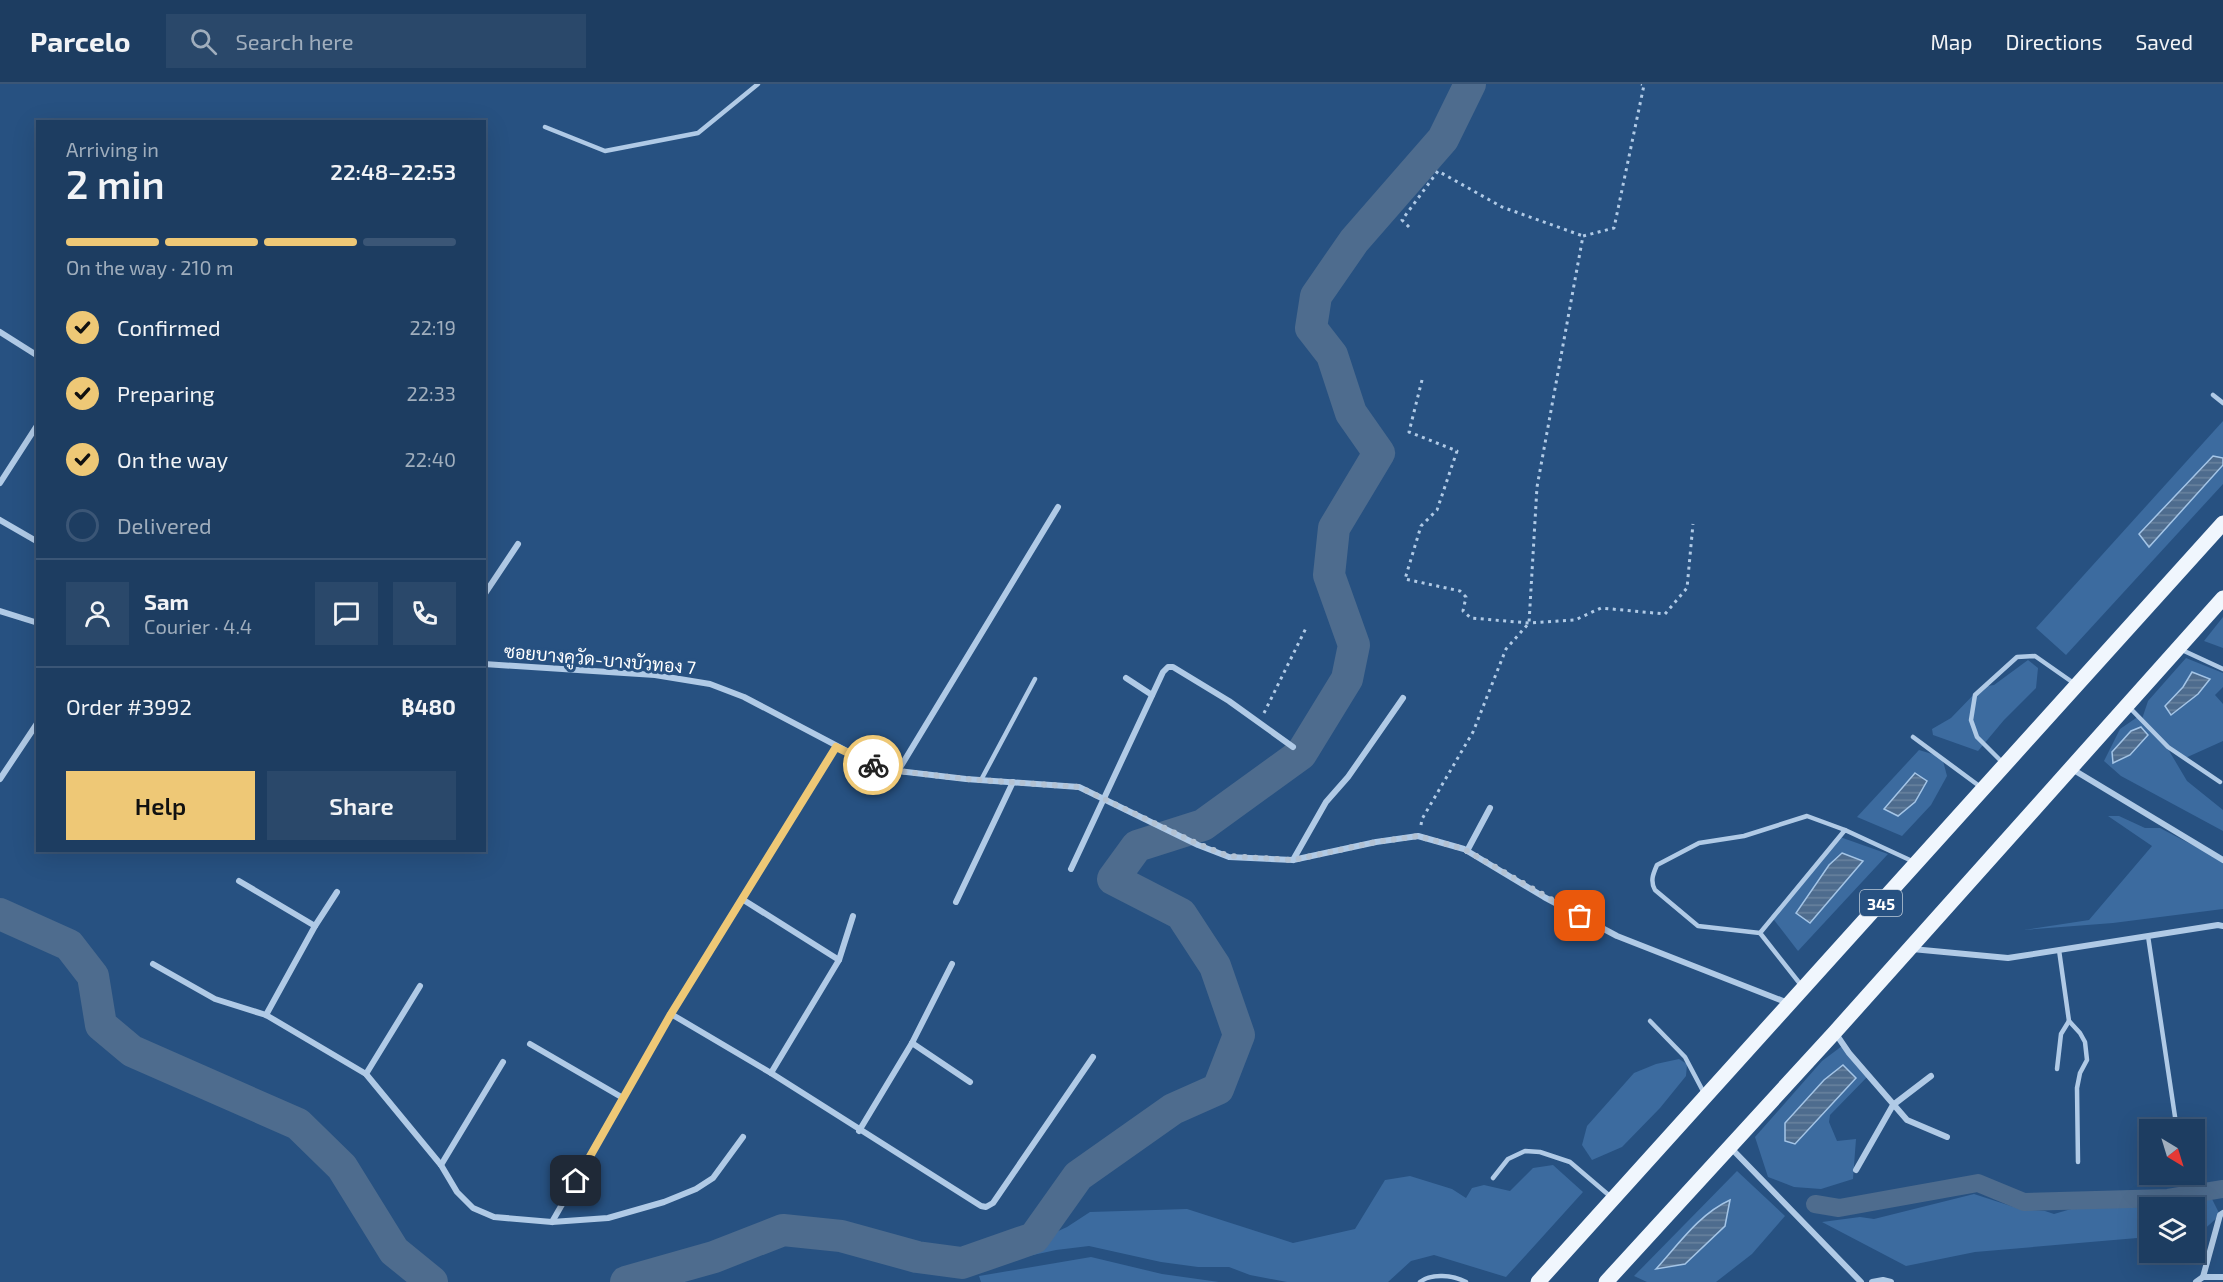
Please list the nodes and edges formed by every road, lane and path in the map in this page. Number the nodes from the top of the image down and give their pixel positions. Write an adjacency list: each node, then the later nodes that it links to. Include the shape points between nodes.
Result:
1 (758, 84): 3 (lane, via 698,133 605,151)
2 (1641, 84): 5 (path, via 1644,85 1614,228)
3 (545, 127)
4 (1409, 227): 5 (path, via 1402,220 1438,171 1502,207)
5 (1582, 236): 23 (path, via 1537,487)
6 (0, 332): 7 (street)
7 (36, 355)
8 (1422, 380): 23 (path, via 1409,432 1457,451 1437,510 1421,526 1405,579 1460,591 1466,597 1463,611 1471,618)
9 (2213, 395): 10 (lane)
10 (2223, 403)
11 (36, 427): 12 (street)
12 (0, 483)
13 (1058, 507): 41 (street)
14 (0, 520): 17 (street)
15 (2223, 523): 30 (main road, 345)
16 (1693, 524): 23 (path, via 1687,588 1665,614 1601,608 1575,620)
17 (36, 541)
18 (518, 544): 19 (street)
19 (486, 592)
20 (2223, 598): 25 (main road, 345)
21 (0, 611): 22 (street)
22 (36, 622)
23 (1529, 623): 50 (path, via 1506,649 1473,732 1422,819)
24 (1307, 626): 34 (path)
25 (2178, 648): 27 (lane); 33 (main road, 345)
26 (486, 664): 37 (street, ซอยบางคูวัด-บางบัวทอง 7, via 655,675 710,684 744,697)
27 (2223, 669)
28 (1126, 678): 31 (street)
29 (1035, 679): 43 (lane)
30 (2077, 686): 39 (main road, 345); 39 (lane, via 2035,656 2017,657 1975,695 1971,720 1977,737)
31 (1152, 695): 34 (street, via 1162,672 1173,667); 47 (street)
32 (1403, 698): 52 (street, via 1326,802)
33 (2127, 705): 40 (main road, 345); 45 (lane, via 2168,747)
34 (1259, 723): 38 (street)
35 (36, 725): 42 (street)
36 (1913, 737): 46 (lane)
37 (836, 747): 41 (street, ซอยบางคูวัด-บางบัวทอง 7, via 881,769); 58 (street)
38 (1293, 747)
39 (2006, 765): 46 (main road, 345)
40 (2071, 768): 53 (street); 65 (main road, 345)
41 (898, 771): 43 (street, ซอยบางคูวัด-บางบัวทอง 7)
42 (0, 779)
43 (981, 780): 44 (street, ซอยบางคูวัด-บางบัวทอง 7)
44 (1013, 782): 47 (street, ซอยบางคูวัด-บางบัวทอง 7, via 1079,787); 59 (street)
45 (2220, 783)
46 (1984, 789): 54 (main road, 345)
47 (1104, 799): 52 (street, ซอยบางคูวัด-บางบัวทอง 7, via 1229,856); 55 (street)
48 (1490, 808): 51 (street)
49 (1845, 830): 54 (lane); 63 (lane); 63 (lane, via 1807,816 1744,836 1699,843 1657,865 1652,876 1655,890 1698,926)
50 (1418, 836): 51 (street, ซอยบางคูวัด-บางบัวทอง 7); 52 (street, ซอยบางคูวัด-บางบัวทอง 7)
51 (1467, 851): 72 (street, ซอยบางคูวัด-บางบัวทอง 7, via 1617,936)
52 (1293, 860)
53 (2223, 860)
54 (1917, 863): 71 (main road, 345)
55 (1071, 869)
56 (239, 881): 61 (street)
57 (337, 892): 61 (street)
58 (742, 899): 67 (street); 73 (street)
59 (957, 902)
60 (852, 916): 67 (street)
61 (315, 926): 74 (street)
62 (2223, 926): 64 (street)
63 (1760, 933): 71 (lane)
64 (2148, 936): 66 (street); 90 (lane)
65 (1908, 948): 66 (street, via 2008,958); 77 (main road, 345)
66 (2060, 950): 76 (lane)
67 (839, 960): 83 (street)
68 (153, 964): 74 (street, via 215,999)
69 (951, 964): 78 (street)
70 (420, 986): 84 (street)
71 (1803, 987): 72 (main road, 345)
72 (1788, 1003): 87 (main road, 345)
73 (671, 1014): 83 (street); 88 (street)
74 (266, 1015): 84 (street)
75 (1650, 1021): 87 (lane, via 1685,1058)
76 (2069, 1021): 82 (lane, via 2061,1034); 95 (lane, via 2085,1042 2087,1060 2077,1088)
77 (1835, 1032): 89 (street); 94 (main road, 345)
78 (912, 1043): 86 (street); 91 (street)
79 (530, 1044): 88 (street)
80 (1093, 1058): 91 (street, via 993,1203 986,1207)
81 (503, 1062): 96 (street)
82 (2057, 1069)
83 (771, 1073): 91 (street)
84 (366, 1074): 96 (street)
85 (1931, 1076): 89 (street)
86 (970, 1082)
87 (1705, 1095): 99 (main road, 345)
88 (623, 1098): 101 (street)
89 (1893, 1106): 93 (street, via 1907,1120); 97 (street)
90 (2175, 1119)
91 (859, 1131)
92 (743, 1137): 101 (street, via 713,1178 696,1189 608,1218)
93 (1947, 1137)
94 (1729, 1147): 107 (main road, 345); 108 (street)
95 (2078, 1162)
96 (441, 1165): 101 (street, via 473,1209 494,1217)
97 (1856, 1170)
98 (1493, 1178): 99 (lane, via 1508,1159 1525,1151 1540,1152 1570,1162)
99 (1613, 1198): 106 (main road, 345)
100 (2223, 1213): 102 (street)
101 (552, 1222)
102 (2203, 1277): 103 (street); 111 (street)
103 (2223, 1277)
104 (1420, 1282): 105 (lane, via 1427,1276 1436,1276)
105 (1466, 1282)
106 (1538, 1282)
107 (1606, 1282)
108 (1861, 1282)
109 (1872, 1282): 110 (street)
110 (1891, 1282)
111 (2196, 1282)

